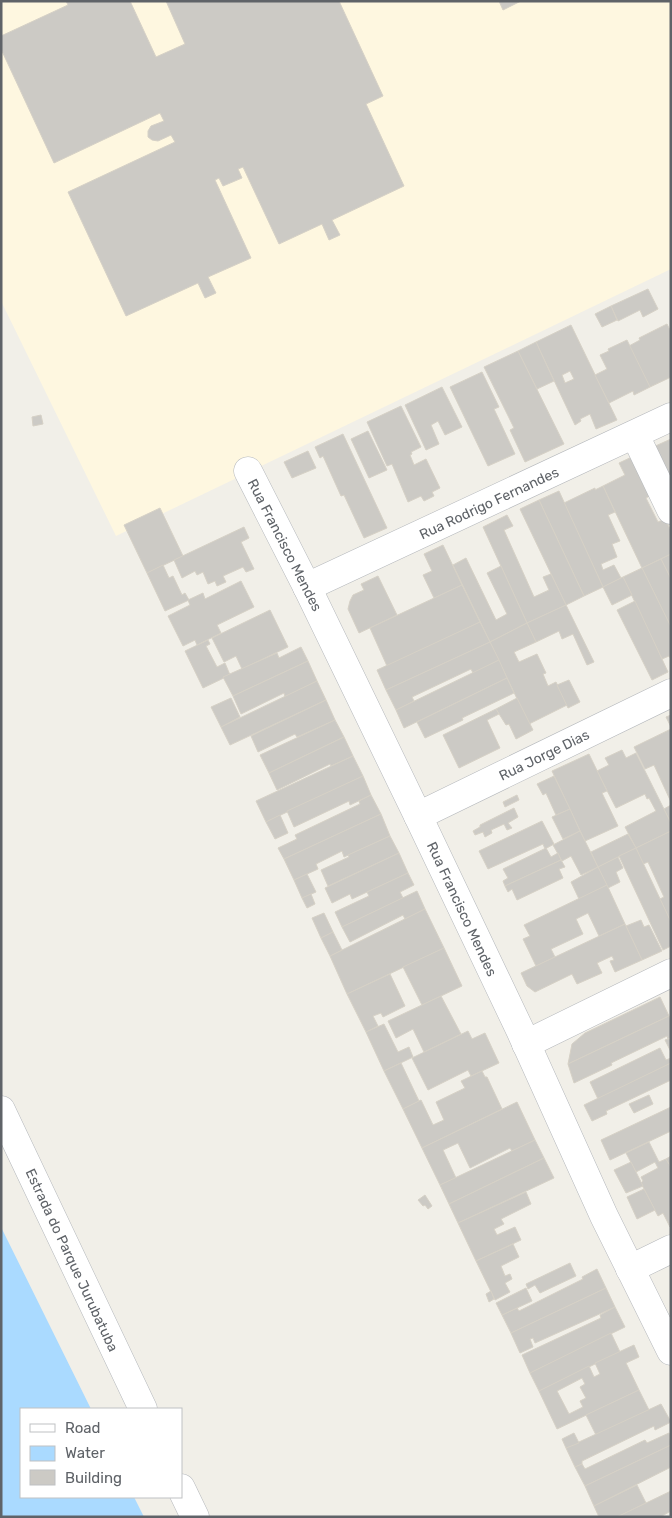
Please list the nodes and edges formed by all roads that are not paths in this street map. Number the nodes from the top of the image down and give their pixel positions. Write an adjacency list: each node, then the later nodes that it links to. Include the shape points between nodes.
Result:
1 (671, 417): 2 (street, Rua Rodrigo Fernandes)
2 (634, 435): 4 (street); 5 (street, Rua Rodrigo Fernandes)
3 (248, 471): 5 (street, Rua Francisco Mendes)
4 (671, 510)
5 (307, 588): 7 (street, Rua Francisco Mendes)
6 (671, 694): 7 (street, Rua Jorge Dias)
7 (418, 816): 9 (street, Rua Francisco Mendes)
8 (671, 973): 9 (street)
9 (526, 1044): 12 (street, Rua Francisco Mendes)
10 (1, 1110): 14 (street, Estrada do Parque Jurubatuba)
11 (671, 1249): 12 (street)
12 (630, 1268): 13 (street, Rua Francisco Mendes)
13 (671, 1351)
14 (144, 1408)
15 (182, 1490): 16 (street)
16 (195, 1517)

